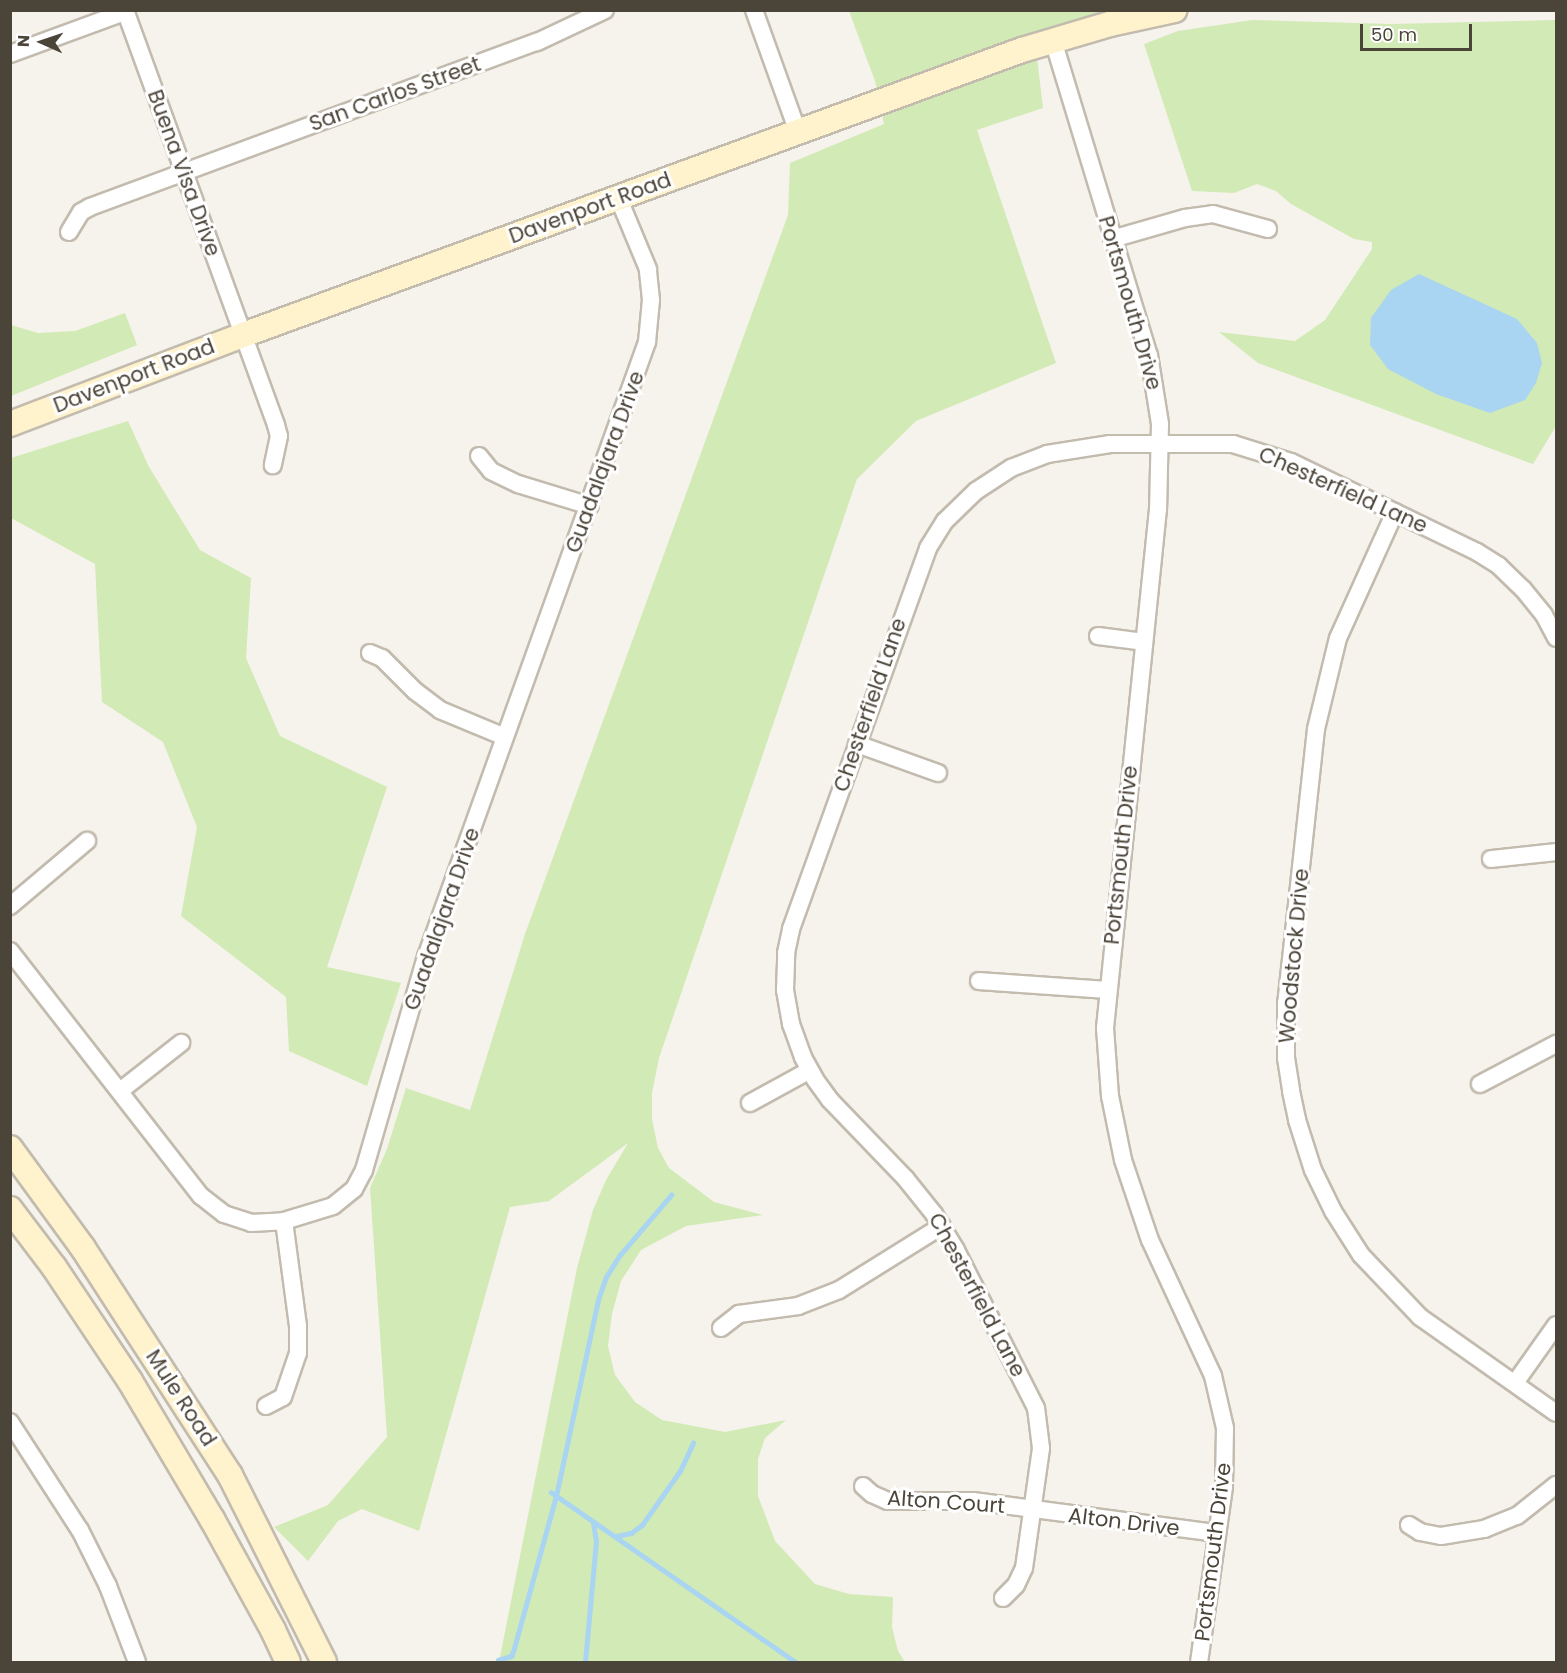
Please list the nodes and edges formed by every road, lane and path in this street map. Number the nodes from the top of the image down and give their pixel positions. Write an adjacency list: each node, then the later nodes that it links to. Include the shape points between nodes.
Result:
1 (605, 10): 8 (street, San Carlos Street, via 537,42)
2 (754, 10): 7 (street)
3 (1175, 10): 5 (street, Davenport Road)
4 (125, 11): 6 (street); 8 (street, Buena Visa Drive)
5 (1053, 40): 7 (street, Davenport Road); 12 (street, Portsmouth Drive)
6 (10, 54)
7 (798, 132): 9 (street, Davenport Road)
8 (183, 172): 11 (street, San Carlos Street, via 81,212); 13 (street, Buena Visa Drive)
9 (618, 197): 13 (street, Davenport Road); 18 (street, Guadalajara Drive, via 648,269 651,300 647,342)
10 (1268, 229): 12 (street, via 1213,214)
11 (69, 232)
12 (1112, 239): 15 (street, Portsmouth Drive, via 1149,355)
13 (243, 336): 14 (street, Davenport Road); 17 (street, Buena Visa Drive, via 276,425 278,447)
14 (10, 424)
15 (1161, 443): 19 (street, Chesterfield Lane, via 1220,442 1260,450); 22 (street, Portsmouth Drive, via 1160,498); 25 (street, Chesterfield Lane, via 1110,444 1047,454 1011,468 960,505 936,535 921,563)
16 (479, 456): 18 (street, via 491,471 518,484)
17 (273, 465)
18 (590, 506): 24 (street, Guadalajara Drive)
19 (1395, 512): 20 (street, Chesterfield Lane, via 1499,566 1531,598); 46 (street, Woodstock Drive, via 1344,621 1318,719 1286,1003 1286,1058 1297,1120 1313,1170 1361,1255 1420,1317)
20 (1556, 634)
21 (1098, 636): 22 (street)
22 (1144, 642): 33 (street, Portsmouth Drive)
23 (370, 652): 24 (street, via 382,658 440,710)
24 (505, 737): 42 (street, Guadalajara Drive, via 426,957 364,1170 354,1189 333,1206)
25 (857, 744): 26 (street); 36 (street, Chesterfield Lane, via 786,953 787,1008)
26 (938, 773)
27 (87, 841): 30 (street)
28 (1557, 852): 29 (street)
29 (1491, 859)
30 (10, 906)
31 (10, 951): 38 (street, Guadalajara Drive)
32 (979, 981): 33 (street)
33 (1107, 990): 54 (street, Portsmouth Drive, via 1105,1028 1110,1096 1123,1160 1150,1240 1202,1349 1220,1400 1226,1458)
34 (181, 1044): 38 (street)
35 (1557, 1044): 37 (street)
36 (810, 1070): 39 (street); 43 (street, Chesterfield Lane, via 830,1100 918,1192)
37 (1480, 1084)
38 (120, 1091): 42 (street, Guadalajara Drive, via 208,1202 224,1214 251,1223)
39 (750, 1103)
40 (10, 1148): 58 (street, Mule Road, via 95,1267 230,1475)
41 (10, 1209): 57 (street, Mule Road, via 130,1381 212,1519)
42 (284, 1221): 47 (street, via 298,1353 283,1396)
43 (942, 1226): 45 (street, via 839,1290 798,1306 739,1314); 52 (street, Chesterfield Lane, via 1040,1417 1041,1448)
44 (1557, 1325): 46 (street)
45 (721, 1328)
46 (1515, 1383): 48 (street, Woodstock Drive)
47 (266, 1406)
48 (1557, 1413)
49 (13, 1433): 56 (street, via 80,1530 108,1586)
50 (1557, 1485): 53 (street, via 1517,1516 1484,1529 1441,1536 1420,1532)
51 (863, 1486): 52 (street, Alton Court, via 888,1501 960,1500)
52 (1032, 1510): 54 (street, Alton Drive); 55 (street, Chesterfield Lane, via 1021,1578)
53 (1409, 1525)
54 (1217, 1533): 59 (street, Portsmouth Drive)
55 (1003, 1598)
56 (137, 1662)
57 (288, 1662)
58 (324, 1662)
59 (1199, 1662)

